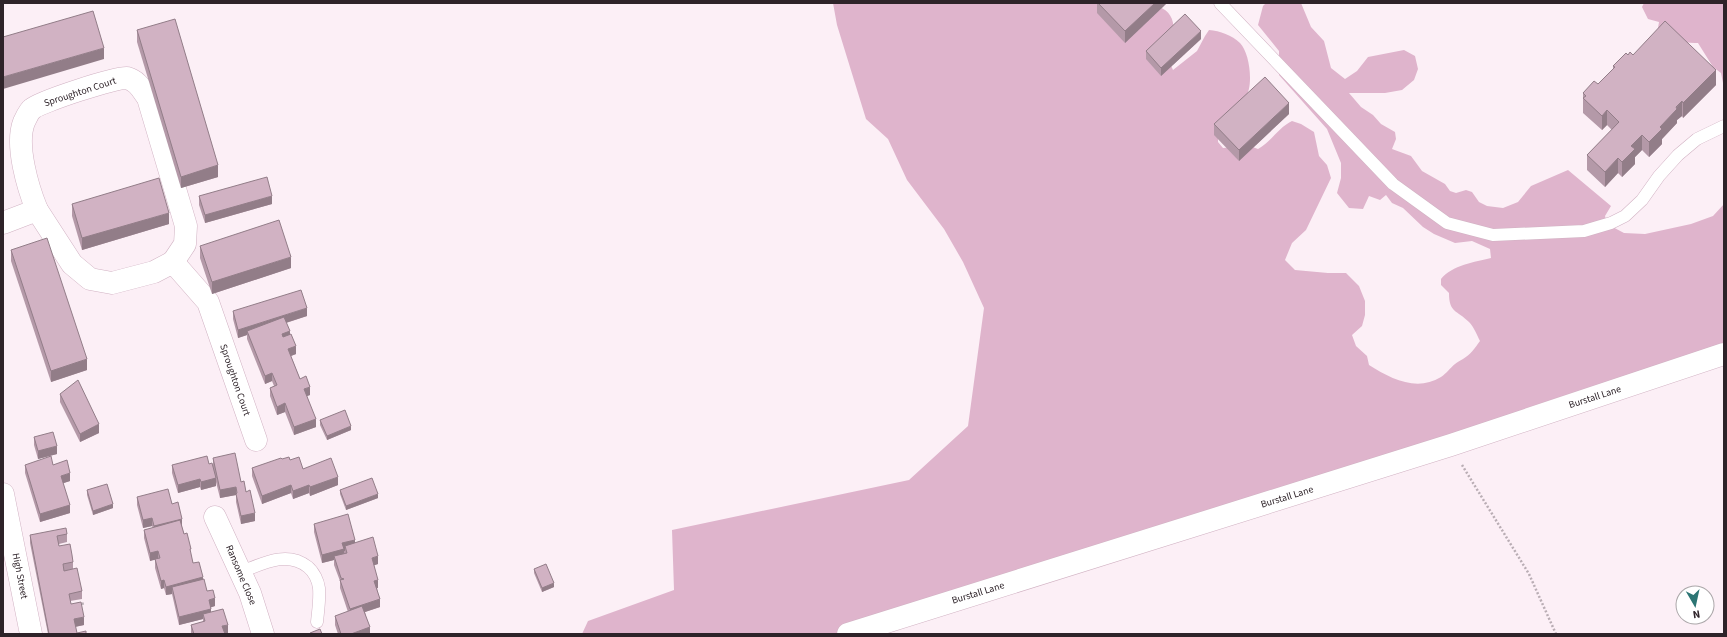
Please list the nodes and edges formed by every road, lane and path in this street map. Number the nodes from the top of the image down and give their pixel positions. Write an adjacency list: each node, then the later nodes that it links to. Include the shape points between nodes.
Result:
1 (1220, 3): 2 (lane, via 1393,184 1447,223 1493,235 1584,231 1611,224 1625,216 1642,200 1678,155 1697,139)
2 (1724, 126)
3 (37, 210): 4 (street); 5 (street, Sproughton Court, via 72,264 90,279 112,283 154,272); 5 (street, Sproughton Court, via 20,149 24,122 32,109 48,101 125,77 136,81 148,98 186,226 185,244)
4 (3, 223)
5 (173, 262): 7 (street, Sproughton Court, via 208,302)
6 (1724, 354): 8 (street, Burstall Lane)
7 (256, 440)
8 (1451, 445): 17 (street, Burstall Lane); 18 (path, via 1529,574)
9 (3, 494): 15 (street, High Street)
10 (215, 517): 11 (street, Ransome Close)
11 (241, 572): 14 (lane, via 279,559 291,559 304,564 316,578 319,587); 16 (street, Ransome Close)
12 (85, 603): 13 (path)
13 (77, 605)
14 (317, 622)
15 (31, 634)
16 (263, 634)
17 (848, 634)
18 (1556, 634)

